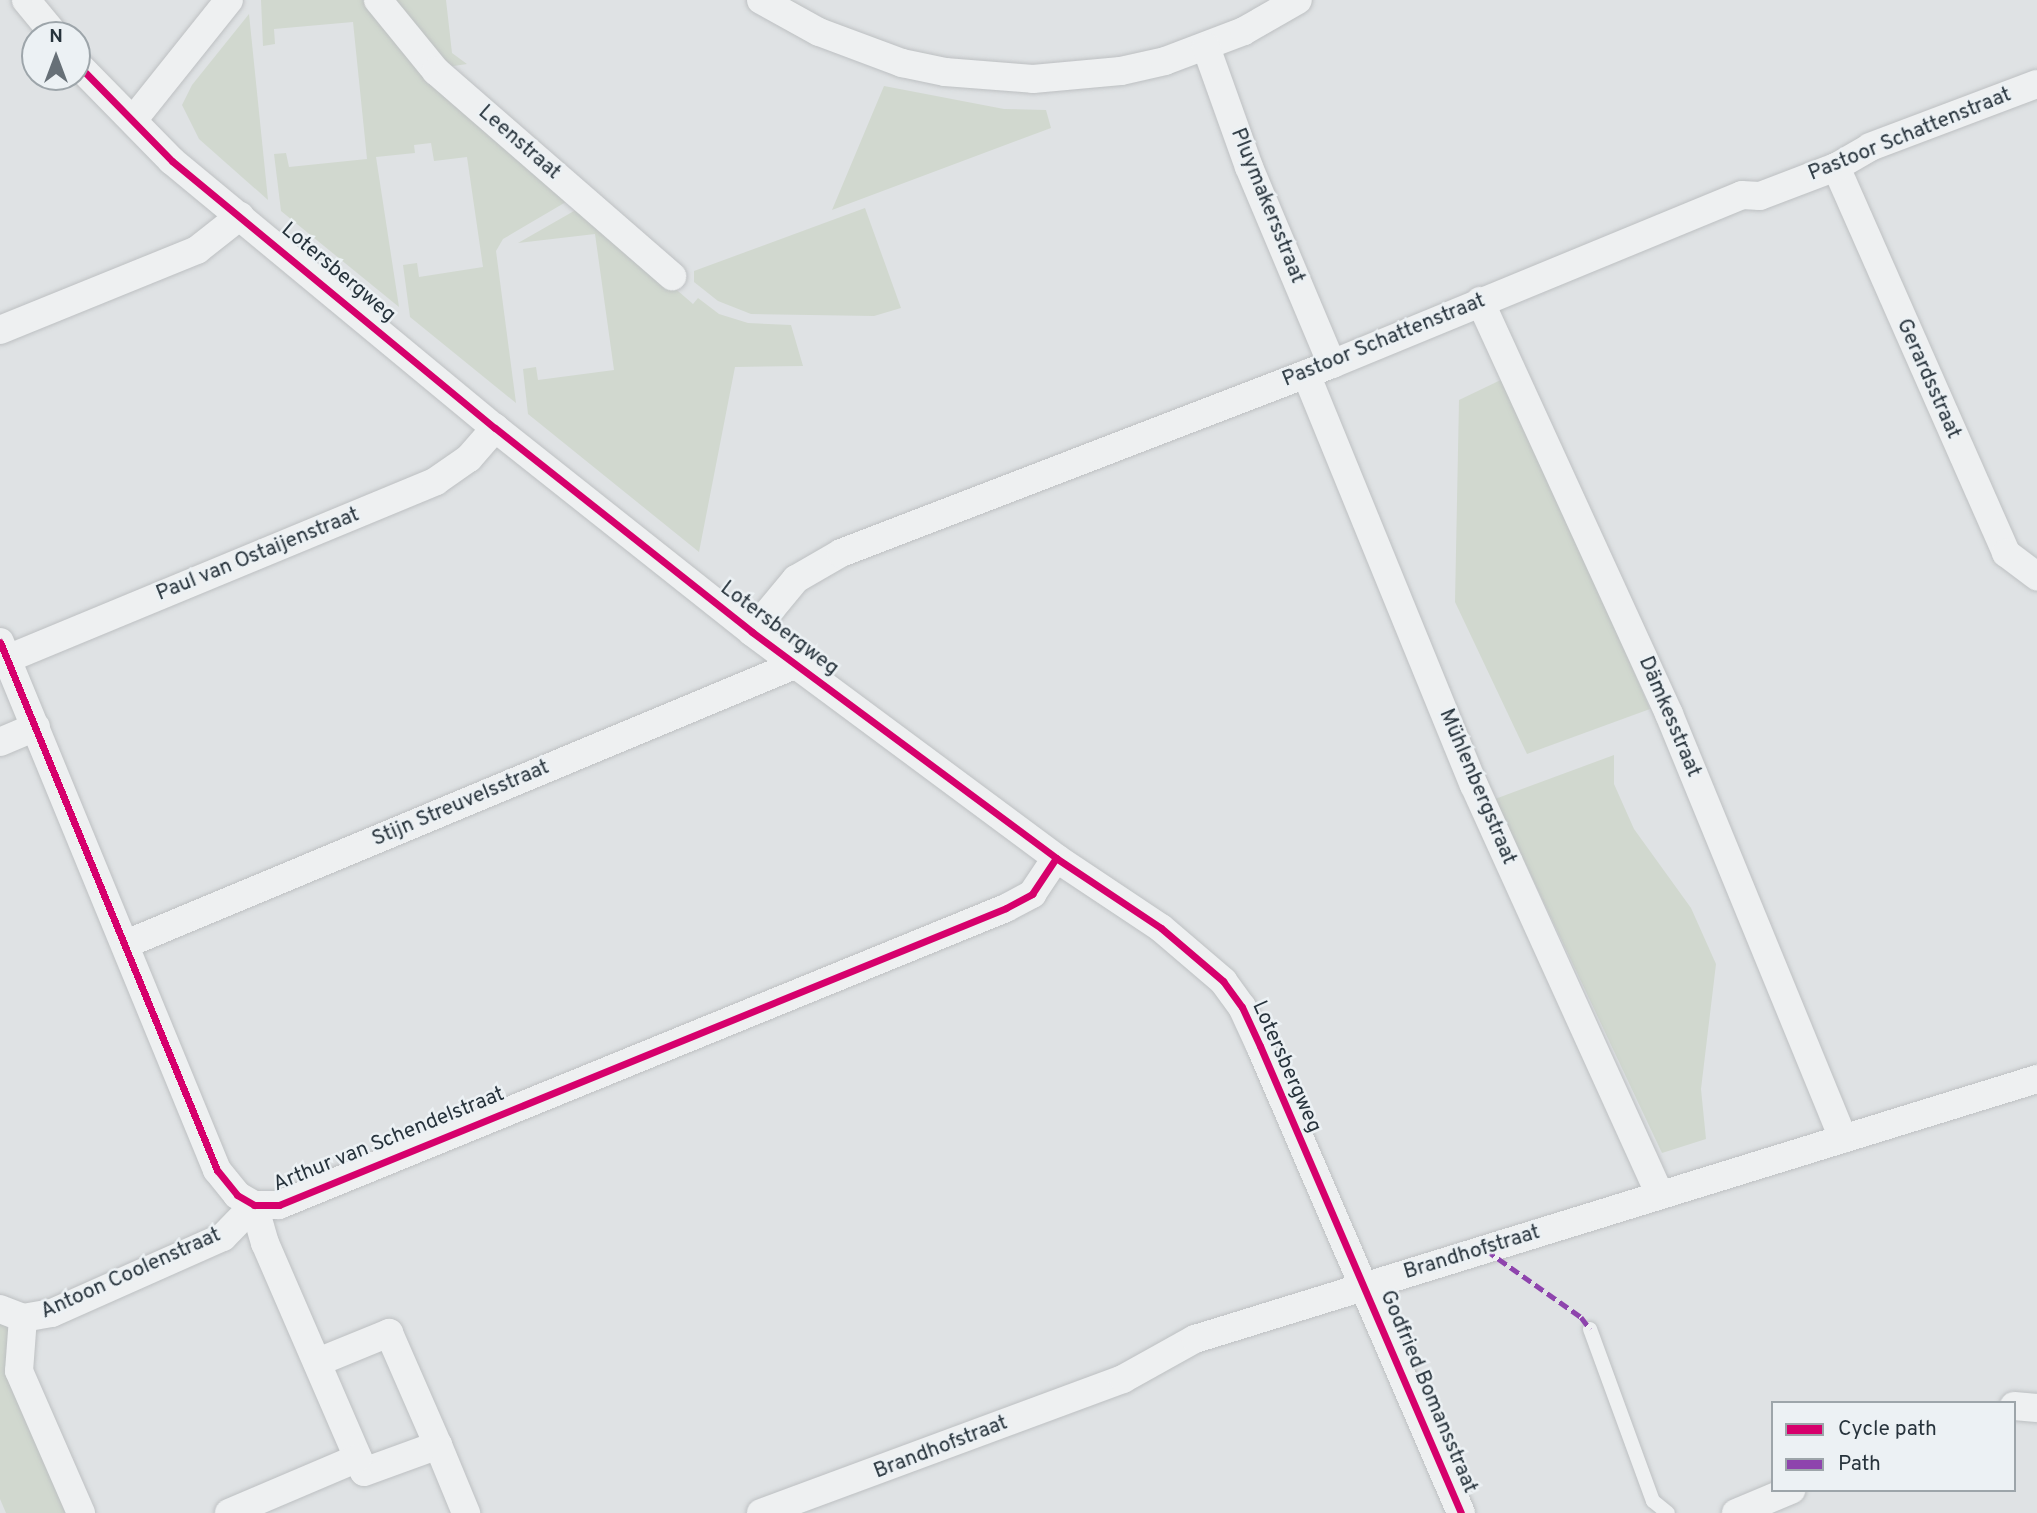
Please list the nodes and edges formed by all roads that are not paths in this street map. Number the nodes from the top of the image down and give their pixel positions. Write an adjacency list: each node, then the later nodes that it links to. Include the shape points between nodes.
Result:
1 (26, 0): 6 (street)
2 (229, 0): 10 (street)
3 (379, 0): 13 (street, Leenstraat, via 436,71)
4 (761, 0): 7 (street, via 860,49 945,72 989,78 1044,79 1121,71)
5 (1298, 0): 7 (street)
6 (43, 21)
7 (1206, 47): 16 (street, Pluymakersstraat, via 1249,167)
8 (91, 78): 10 (street, Lotersbergweg)
9 (2037, 83): 11 (street, Pastoor Schattenstraat, via 1870,147)
10 (134, 119): 12 (street, Lotersbergweg, via 172,161)
11 (1836, 167): 14 (street, Pastoor Schattenstraat, via 1760,196 1742,195); 19 (street, Gerardsstraat, via 2006,554)
12 (240, 216): 15 (street, via 197,250); 18 (street, Lotersbergweg)
13 (672, 276)
14 (1480, 301): 16 (street, Pastoor Schattenstraat); 28 (street, Dämkesstraat, via 1669,715)
15 (0, 330)
16 (1332, 364): 17 (street, Pastoor Schattenstraat)
17 (1306, 374): 20 (street, Pastoor Schattenstraat, via 841,553 796,579); 29 (street, Mühlenbergstraat, via 1474,785)
18 (495, 428): 20 (street, Lotersbergweg); 21 (street, Paul van Ostaijenstraat, via 469,458 436,481)
19 (2037, 576)
20 (752, 632): 22 (street, Lotersbergweg)
21 (4, 651): 23 (street, Arthur van Schendelstraat)
22 (797, 664): 25 (street, Lotersbergweg); 26 (street, Stijn Streuvelsstraat)
23 (36, 727): 24 (street); 26 (street, Arthur van Schendelstraat)
24 (0, 742)
25 (1056, 858): 30 (street, Arthur van Schendelstraat, via 1032,894 1006,908 279,1205); 31 (street, Lotersbergweg, via 1161,928 1223,981 1242,1007)
26 (126, 944): 30 (street, Arthur van Schendelstraat, via 217,1170 237,1195)
27 (2037, 1079): 28 (street, Brandhofstraat)
28 (1843, 1139): 29 (street, Brandhofstraat)
29 (1660, 1195): 31 (street, Brandhofstraat)
30 (254, 1205): 32 (street, Antoon Coolenstraat, via 223,1237 52,1312); 34 (street, via 265,1243)
31 (1362, 1286): 43 (street, Brandhofstraat, via 1195,1339 1123,1379); 44 (street, Godfried Bomansstraat)
32 (11, 1314): 40 (street, via 19,1371)
33 (1590, 1329): 45 (lane, via 1653,1502)
34 (318, 1362): 37 (street, via 389,1333); 38 (street)
35 (2016, 1406): 36 (street)
36 (2037, 1408)
37 (438, 1444): 38 (street, via 364,1472); 42 (street)
38 (358, 1458): 41 (street)
39 (1786, 1492): 46 (street)
40 (81, 1513)
41 (229, 1513)
42 (466, 1513)
43 (761, 1513)
44 (1461, 1513)
45 (1668, 1513)
46 (1736, 1513)

